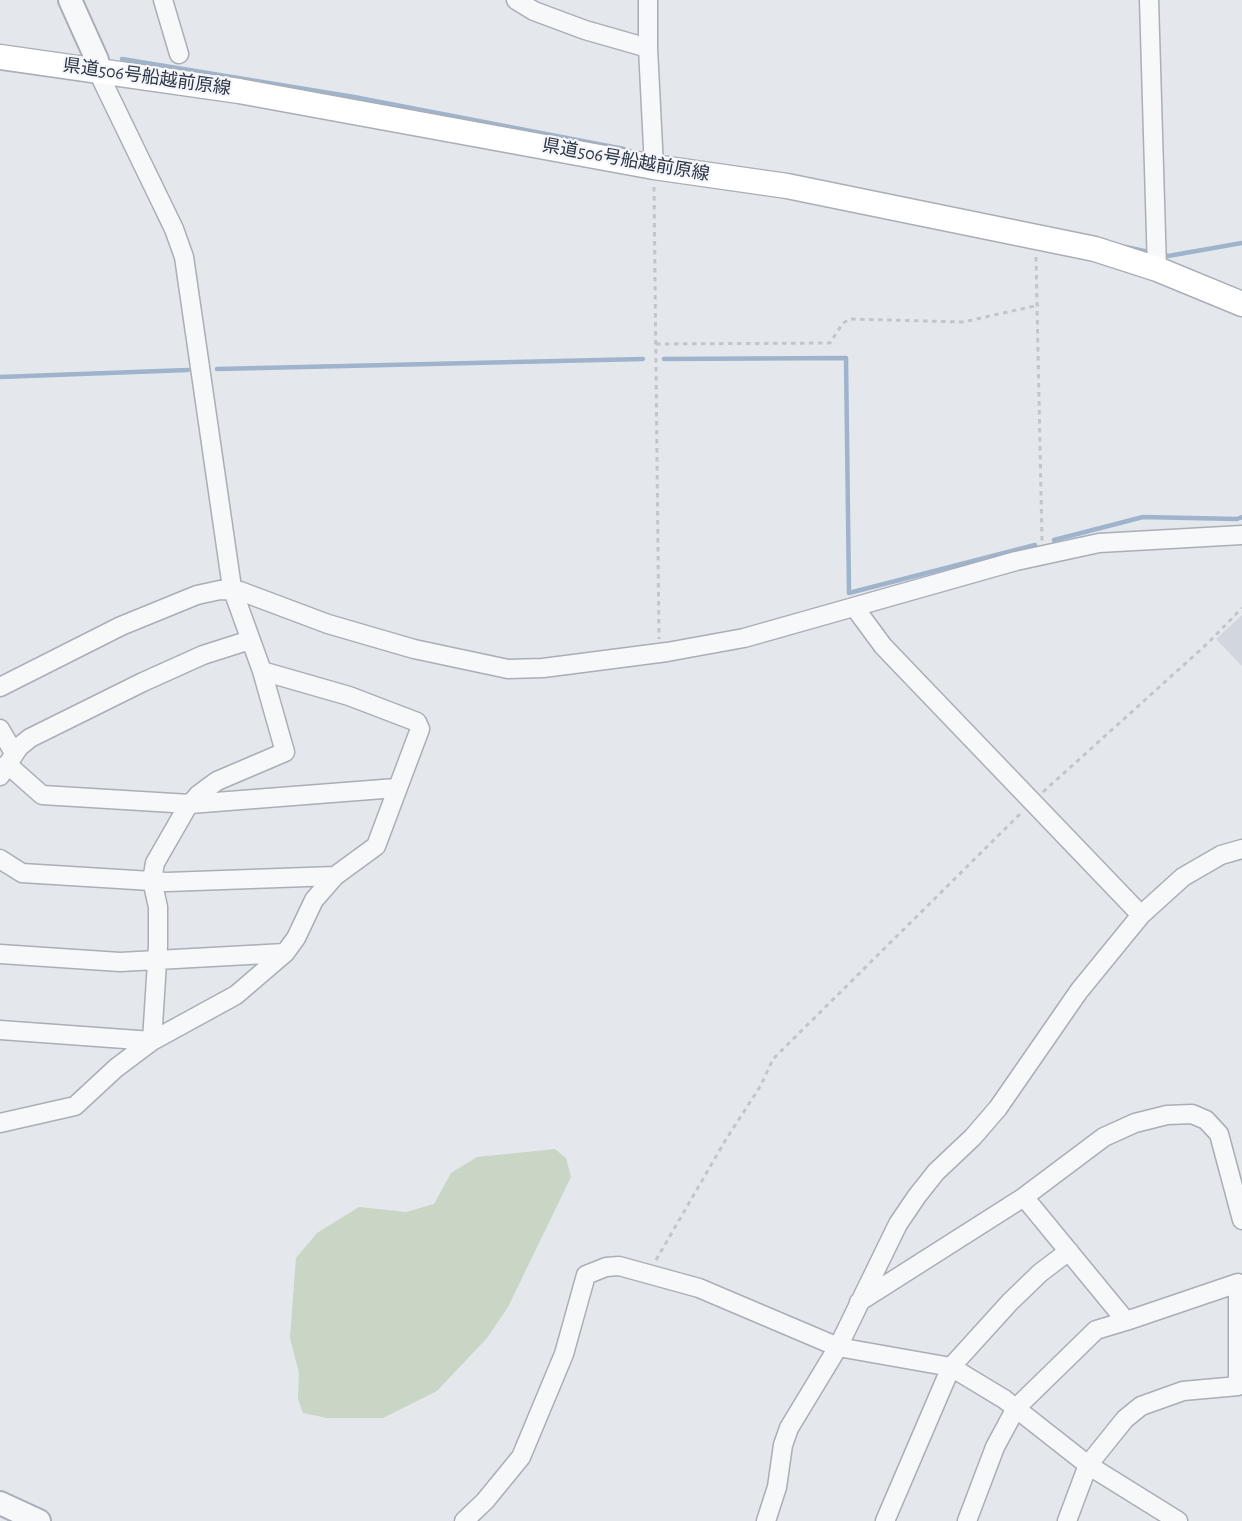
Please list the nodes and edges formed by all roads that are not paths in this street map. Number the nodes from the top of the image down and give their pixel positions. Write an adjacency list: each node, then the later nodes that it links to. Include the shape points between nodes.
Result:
1 (70, 0): 9 (street, via 98,60)
2 (163, 0): 7 (street)
3 (516, 0): 6 (street, via 585,30)
4 (648, 0): 6 (street)
5 (1149, 0): 11 (street)
6 (648, 48): 10 (street)
7 (179, 54)
8 (0, 57): 9 (main road, 県道506号船越前原線)
9 (97, 70): 10 (main road, 県道506号船越前原線, via 400,118); 14 (street, via 184,257)
10 (654, 167): 11 (main road, 県道506号船越前原線, via 787,186)
11 (1156, 258): 12 (main road, 県道506号船越前原線)
12 (1242, 304)
13 (1242, 535): 15 (street, via 1121,541 1042,555)
14 (232, 588): 15 (street, via 378,639 508,669 659,653 744,638); 16 (street); 18 (street, via 197,595 121,626)
15 (855, 608): 27 (street, via 883,646)
16 (250, 640): 17 (street); 20 (street, via 143,682 30,738)
17 (262, 670): 21 (street, via 349,696 417,722 420,729); 22 (street, via 285,752 217,782)
18 (0, 687)
19 (0, 729): 20 (street)
20 (7, 764): 22 (street, via 42,795)
21 (396, 788): 22 (street); 25 (street, via 376,846)
22 (190, 804): 26 (street, via 165,843)
23 (1242, 849): 27 (street, via 1221,855 1183,877)
24 (0, 859): 26 (street, via 22,873)
25 (335, 876): 26 (street); 28 (street, via 314,900)
26 (152, 880): 30 (street, via 158,907)
27 (1141, 915): 38 (street, via 1079,991 998,1108 916,1197 898,1224)
28 (285, 953): 30 (street); 32 (street, via 236,995)
29 (0, 954): 30 (street)
30 (157, 962): 32 (street)
31 (0, 1030): 32 (street)
32 (152, 1041): 33 (street, via 75,1106)
33 (0, 1123)
34 (1024, 1197): 35 (street, via 1104,1137 1135,1123 1192,1114 1206,1120 1220,1134); 36 (street); 38 (street)
35 (1242, 1220)
36 (1069, 1251): 39 (street); 41 (street, via 1010,1302)
37 (1240, 1282): 39 (street); 43 (street, via 1238,1386 1183,1391 1141,1406 1125,1419)
38 (860, 1302): 40 (street)
39 (1126, 1321): 42 (street, via 1096,1330)
40 (838, 1347): 41 (street); 46 (street, via 727,1298 649,1273 620,1266 586,1275 564,1354 521,1456); 47 (street, via 789,1428)
41 (951, 1367): 42 (street); 48 (street)
42 (1016, 1408): 43 (street); 49 (street, via 995,1447)
43 (1088, 1465): 50 (street); 51 (street)
44 (0, 1503): 45 (street)
45 (39, 1521)
46 (464, 1521)
47 (766, 1521)
48 (885, 1521)
49 (967, 1521)
50 (1067, 1521)
51 (1178, 1521)

